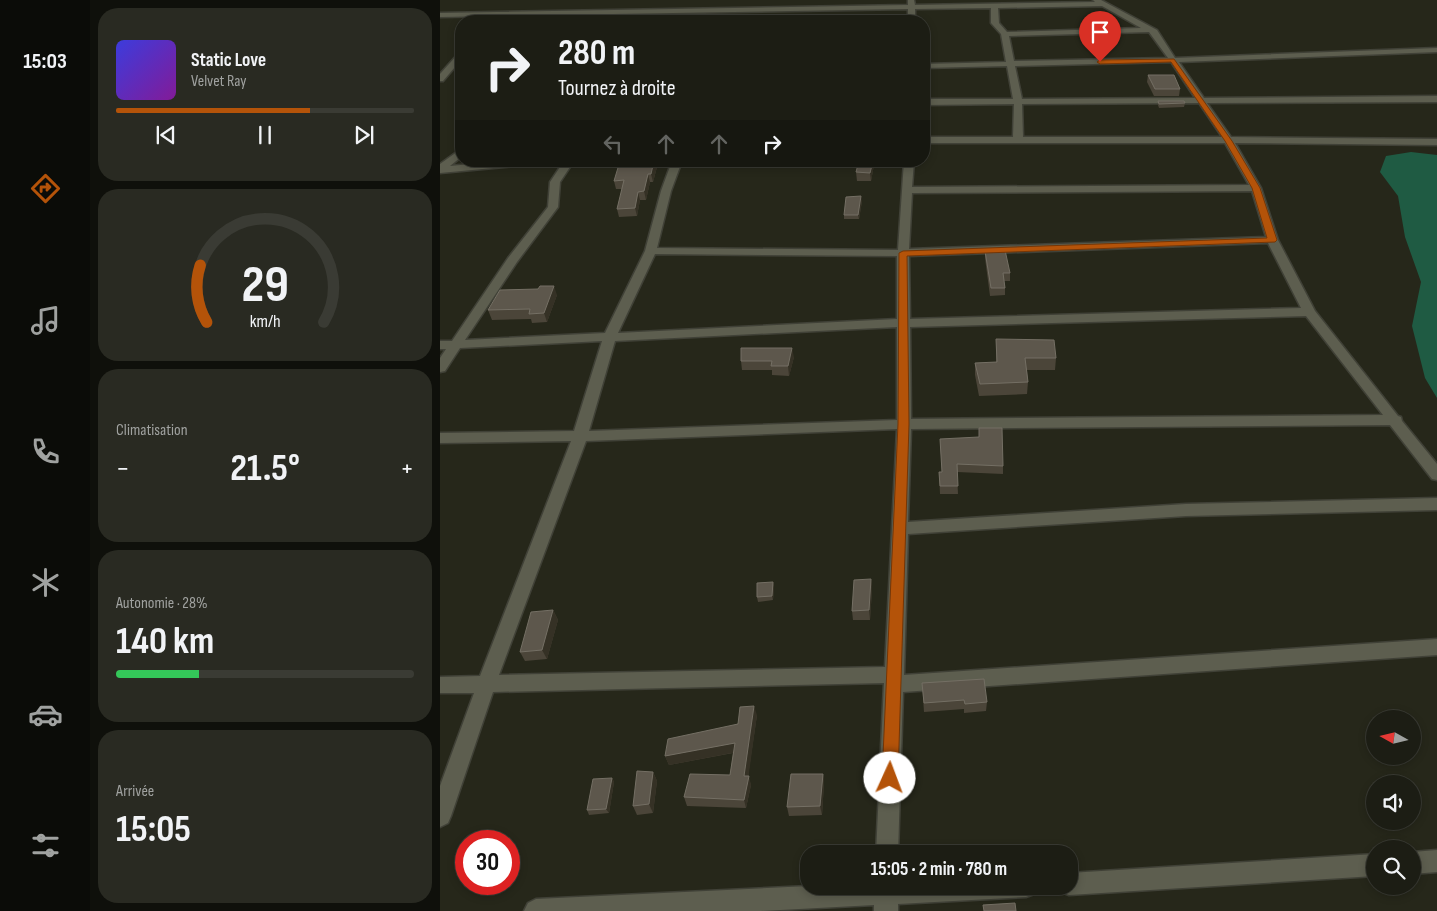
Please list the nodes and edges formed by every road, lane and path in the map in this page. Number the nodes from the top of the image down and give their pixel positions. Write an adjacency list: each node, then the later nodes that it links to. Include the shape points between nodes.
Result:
1 (729, 0): 7 (street)
2 (1099, 2): 4 (street); 13 (street)
3 (911, 3): 4 (street); 7 (street, via 805,11)
4 (994, 5): 14 (street, via 995,23)
5 (570, 6): 8 (street)
6 (645, 9): 7 (street); 8 (street); 11 (street)
7 (726, 9): 12 (street)
8 (564, 13): 9 (street)
9 (495, 14): 10 (street)
10 (440, 15)
11 (642, 15)
12 (724, 15)
13 (1149, 30): 14 (street); 16 (street, via 1154,32)
14 (1005, 34): 18 (street)
15 (1437, 50): 16 (street)
16 (1172, 60): 18 (street); 24 (street)
17 (455, 63): 20 (street)
18 (1010, 64): 21 (street); 25 (street)
19 (440, 66): 20 (street)
20 (452, 66): 22 (street)
21 (930, 66)
22 (440, 78)
23 (1437, 99): 24 (street)
24 (1200, 100): 25 (street); 29 (street)
25 (1018, 101): 26 (street); 28 (street)
26 (930, 102)
27 (930, 140): 28 (street)
28 (1018, 140): 29 (street)
29 (1229, 141): 30 (street); 37 (street)
30 (1437, 142)
31 (455, 157): 36 (street)
32 (472, 167): 36 (street)
33 (565, 167): 45 (street, via 555,182 553,207 512,260)
34 (675, 167): 40 (street)
35 (909, 167): 38 (street)
36 (440, 170)
37 (1256, 188): 38 (street); 39 (street)
38 (907, 190): 41 (street)
39 (1272, 240): 41 (street); 42 (street)
40 (651, 251): 41 (street); 44 (street)
41 (903, 253): 43 (street)
42 (1309, 312): 43 (street); 48 (street)
43 (903, 323): 44 (street); 49 (street)
44 (610, 336): 45 (street); 50 (street)
45 (455, 344): 46 (street); 47 (street)
46 (440, 345)
47 (440, 368)
48 (1396, 420): 49 (street); 52 (street)
49 (904, 424): 50 (street); 54 (street)
50 (580, 436): 51 (street); 57 (street)
51 (440, 438)
52 (1437, 475)
53 (1437, 504): 54 (street, via 1186,510)
54 (900, 529): 56 (street)
55 (1437, 647): 56 (street)
56 (893, 680): 57 (street); 60 (street)
57 (487, 683): 58 (street); 59 (street)
58 (440, 686)
59 (440, 816)
60 (887, 845)
61 (1437, 861): 62 (street)
62 (1421, 862)
63 (1366, 866): 64 (street)
64 (1078, 883)
65 (911, 895): 66 (street)
66 (886, 897): 67 (street)
67 (536, 911)

